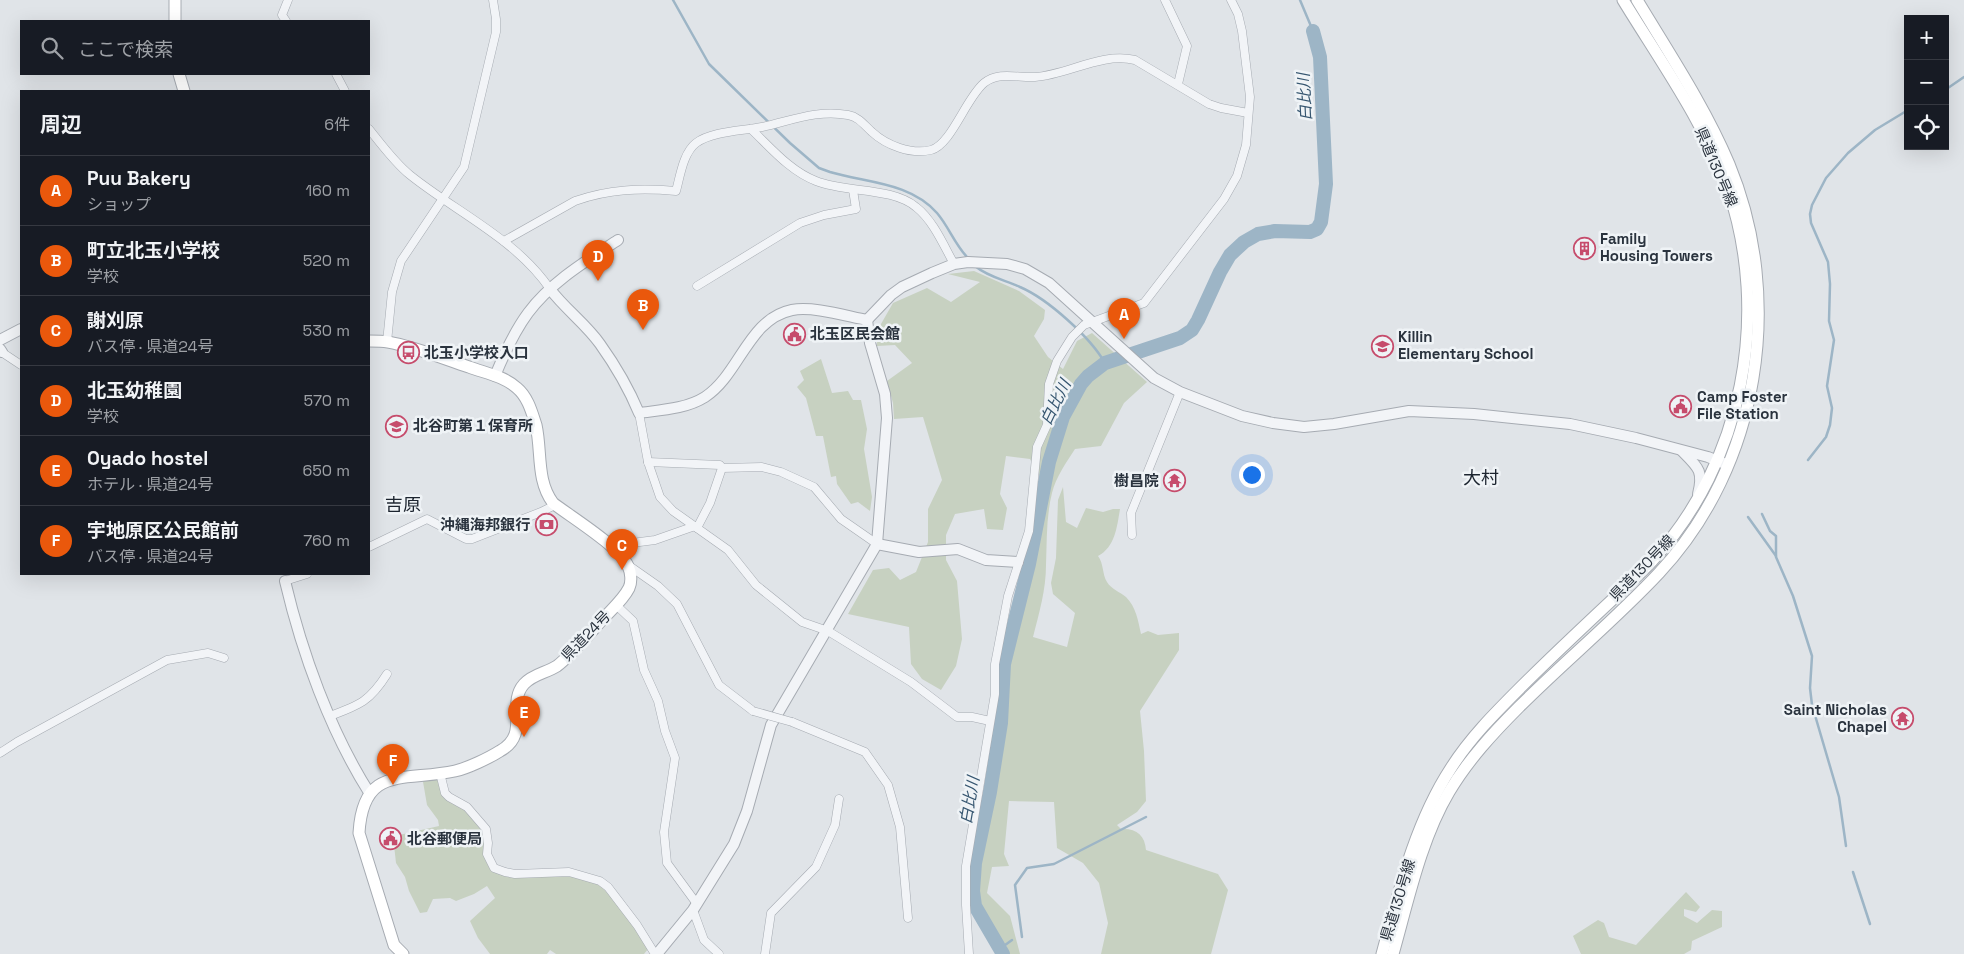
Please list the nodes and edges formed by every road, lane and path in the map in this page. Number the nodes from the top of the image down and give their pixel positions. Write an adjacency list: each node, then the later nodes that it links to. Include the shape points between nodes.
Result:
1 (175, 0): 8 (main road)
2 (288, 0): 9 (street, via 282,15)
3 (493, 0): 19 (street, via 496,32 464,167)
4 (1165, 0): 12 (street, via 1187,46)
5 (1231, 0): 15 (street, via 1238,14 1249,74)
6 (1623, 0): 38 (main road, 県道130号線, via 1711,148 1728,188 1742,241 1748,291 1746,349)
7 (1637, 0): 38 (main road, 県道130号線, via 1711,126 1734,178 1751,234 1760,314 1758,349 1748,401)
8 (175, 20)
9 (285, 20)
10 (179, 75): 13 (main road)
11 (337, 75): 14 (street)
12 (1178, 84): 15 (street, via 1209,104); 16 (street, via 1135,60 1121,58 1035,77 992,78 976,91 941,145 930,151 885,143 858,118 849,115 810,115)
13 (184, 90)
14 (344, 90)
15 (1248, 113): 26 (street, via 1243,159 1224,198 1144,303)
16 (751, 129): 18 (street, via 782,160 806,177); 21 (street, via 713,136 696,143 686,158 676,191 624,189 587,197 574,201)
17 (370, 130): 19 (street, via 409,174)
18 (853, 190): 22 (street, via 894,196 911,203 918,208); 23 (street, via 856,210 824,214 800,223)
19 (444, 199): 21 (street); 30 (street, via 401,261 392,292)
20 (618, 240): 24 (street)
21 (504, 241): 24 (street, via 543,278)
22 (957, 264): 25 (street, via 902,287); 26 (street, via 978,261 1017,266 1035,274 1049,283)
23 (697, 286)
24 (550, 289): 33 (street, via 516,331); 35 (street, via 600,344 632,394)
25 (867, 320): 35 (street, via 801,309 778,314 760,327 721,384 704,398 674,408); 44 (street, via 870,343 885,394 887,418)
26 (1088, 324): 34 (street, via 1154,378); 47 (street, via 1072,337 1049,384 1048,425 1037,447 1029,532)
27 (20, 330): 28 (street)
28 (0, 340)
29 (370, 341): 30 (main road)
30 (387, 342): 33 (main road)
31 (1, 351): 32 (street)
32 (20, 364)
33 (495, 376): 40 (main road, via 510,382 527,401 536,427 542,483)
34 (1180, 392): 36 (street, via 1242,416 1304,427 1409,411 1448,411 1570,424); 43 (street, via 1131,513)
35 (639, 413): 37 (street)
36 (1680, 449): 38 (street); 41 (street, via 1700,471 1701,482)
37 (648, 462): 39 (street, via 720,465); 42 (street, via 660,497)
38 (1723, 463): 41 (main road, 県道130号線); 69 (main road, 県道130号線, via 1704,512 1660,572 1488,738 1450,789 1434,823)
39 (722, 468): 42 (street, via 710,503); 44 (street, via 762,467 814,487 841,519)
40 (555, 505): 45 (street, via 472,539 427,519); 46 (main road)
41 (1695, 505): 68 (main road, 県道130号線, via 1651,562 1504,704 1450,769 1411,854)
42 (696, 527): 46 (street); 52 (street, via 728,550 756,585 802,622)
43 (1132, 535)
44 (877, 544): 47 (street, via 919,552 958,549 986,560); 52 (street)
45 (370, 547)
46 (614, 549): 48 (main road)
47 (1018, 562): 56 (street, via 995,664 995,694)
48 (628, 565): 51 (main road, 県道24号, via 629,588); 62 (street, bridge, via 658,586 676,604 719,685 753,711 792,722 866,752 888,785 900,827)
49 (304, 575): 50 (street)
50 (286, 581): 55 (street, via 296,628)
51 (616, 605): 58 (main road, 県道24号, via 557,666 529,678 522,685 517,694 518,722 511,743 501,751 456,770); 61 (street, via 633,621 644,670 658,701 675,758 664,832 667,862)
52 (828, 631): 56 (street, via 910,682 957,717); 61 (street, via 771,725 747,811 734,844)
53 (224, 658): 57 (street, via 208,653 167,660)
54 (387, 674): 55 (street, via 368,700)
55 (330, 716): 59 (street, via 351,763)
56 (990, 721): 67 (street, via 966,866)
57 (0, 753)
58 (440, 773): 59 (main road, 県道24号, via 385,780); 64 (street, via 449,797 467,807 486,829 488,859 494,868 515,874 569,872 600,882 608,887 637,924)
59 (370, 794): 63 (main road, 県道24号, via 360,815 359,833 394,945)
60 (839, 799): 66 (street, via 835,825 816,867 771,913)
61 (695, 907): 64 (street); 65 (street, via 704,940)
62 (908, 918)
63 (403, 954)
64 (656, 954)
65 (719, 954)
66 (765, 954)
67 (969, 954)
68 (1382, 954)
69 (1393, 954)

